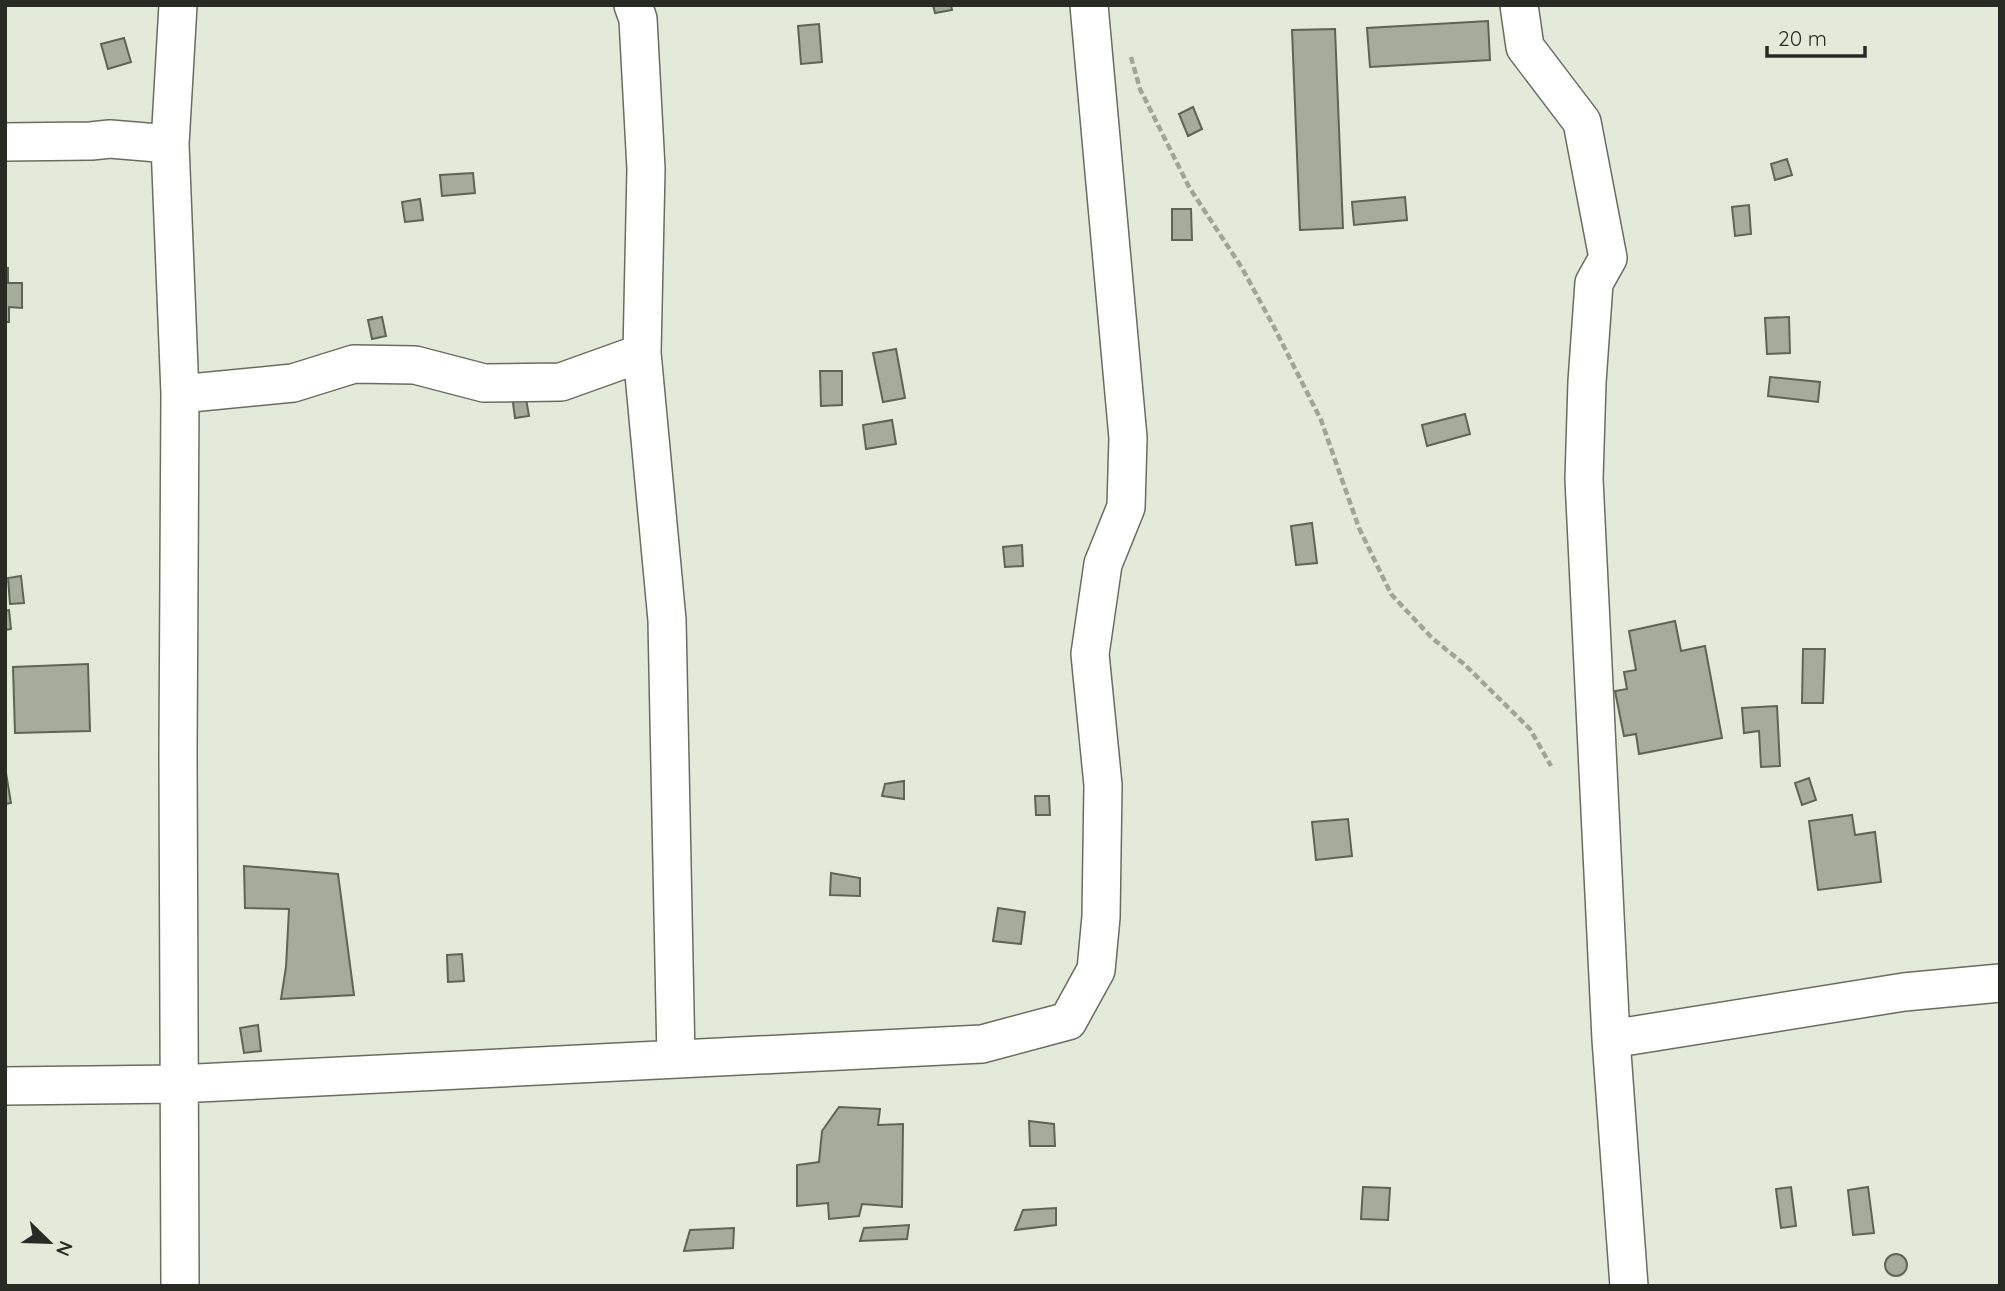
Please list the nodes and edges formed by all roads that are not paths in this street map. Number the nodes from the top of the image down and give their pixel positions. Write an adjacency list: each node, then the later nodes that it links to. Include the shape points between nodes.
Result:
1 (178, 5): 6 (street)
2 (633, 5): 7 (street, via 638,19 646,169)
3 (1089, 5): 11 (street, via 1128,438 1126,507 1103,564 1090,654 1104,785 1096,970 1068,1021 982,1044)
4 (1519, 5): 10 (street, via 1525,47 1582,122 1608,258 1594,283 1584,479)
5 (5, 142): 6 (street, via 110,139)
6 (170, 144): 8 (street)
7 (642, 353): 8 (street, via 561,382 484,383 415,365 354,364 293,383); 11 (street, via 667,620)
8 (180, 394): 12 (street)
9 (2000, 983): 10 (street, via 1904,992)
10 (1611, 1039): 15 (street)
11 (676, 1059): 12 (street)
12 (178, 1084): 13 (street); 14 (street)
13 (5, 1086)
14 (180, 1286)
15 (1629, 1286)

